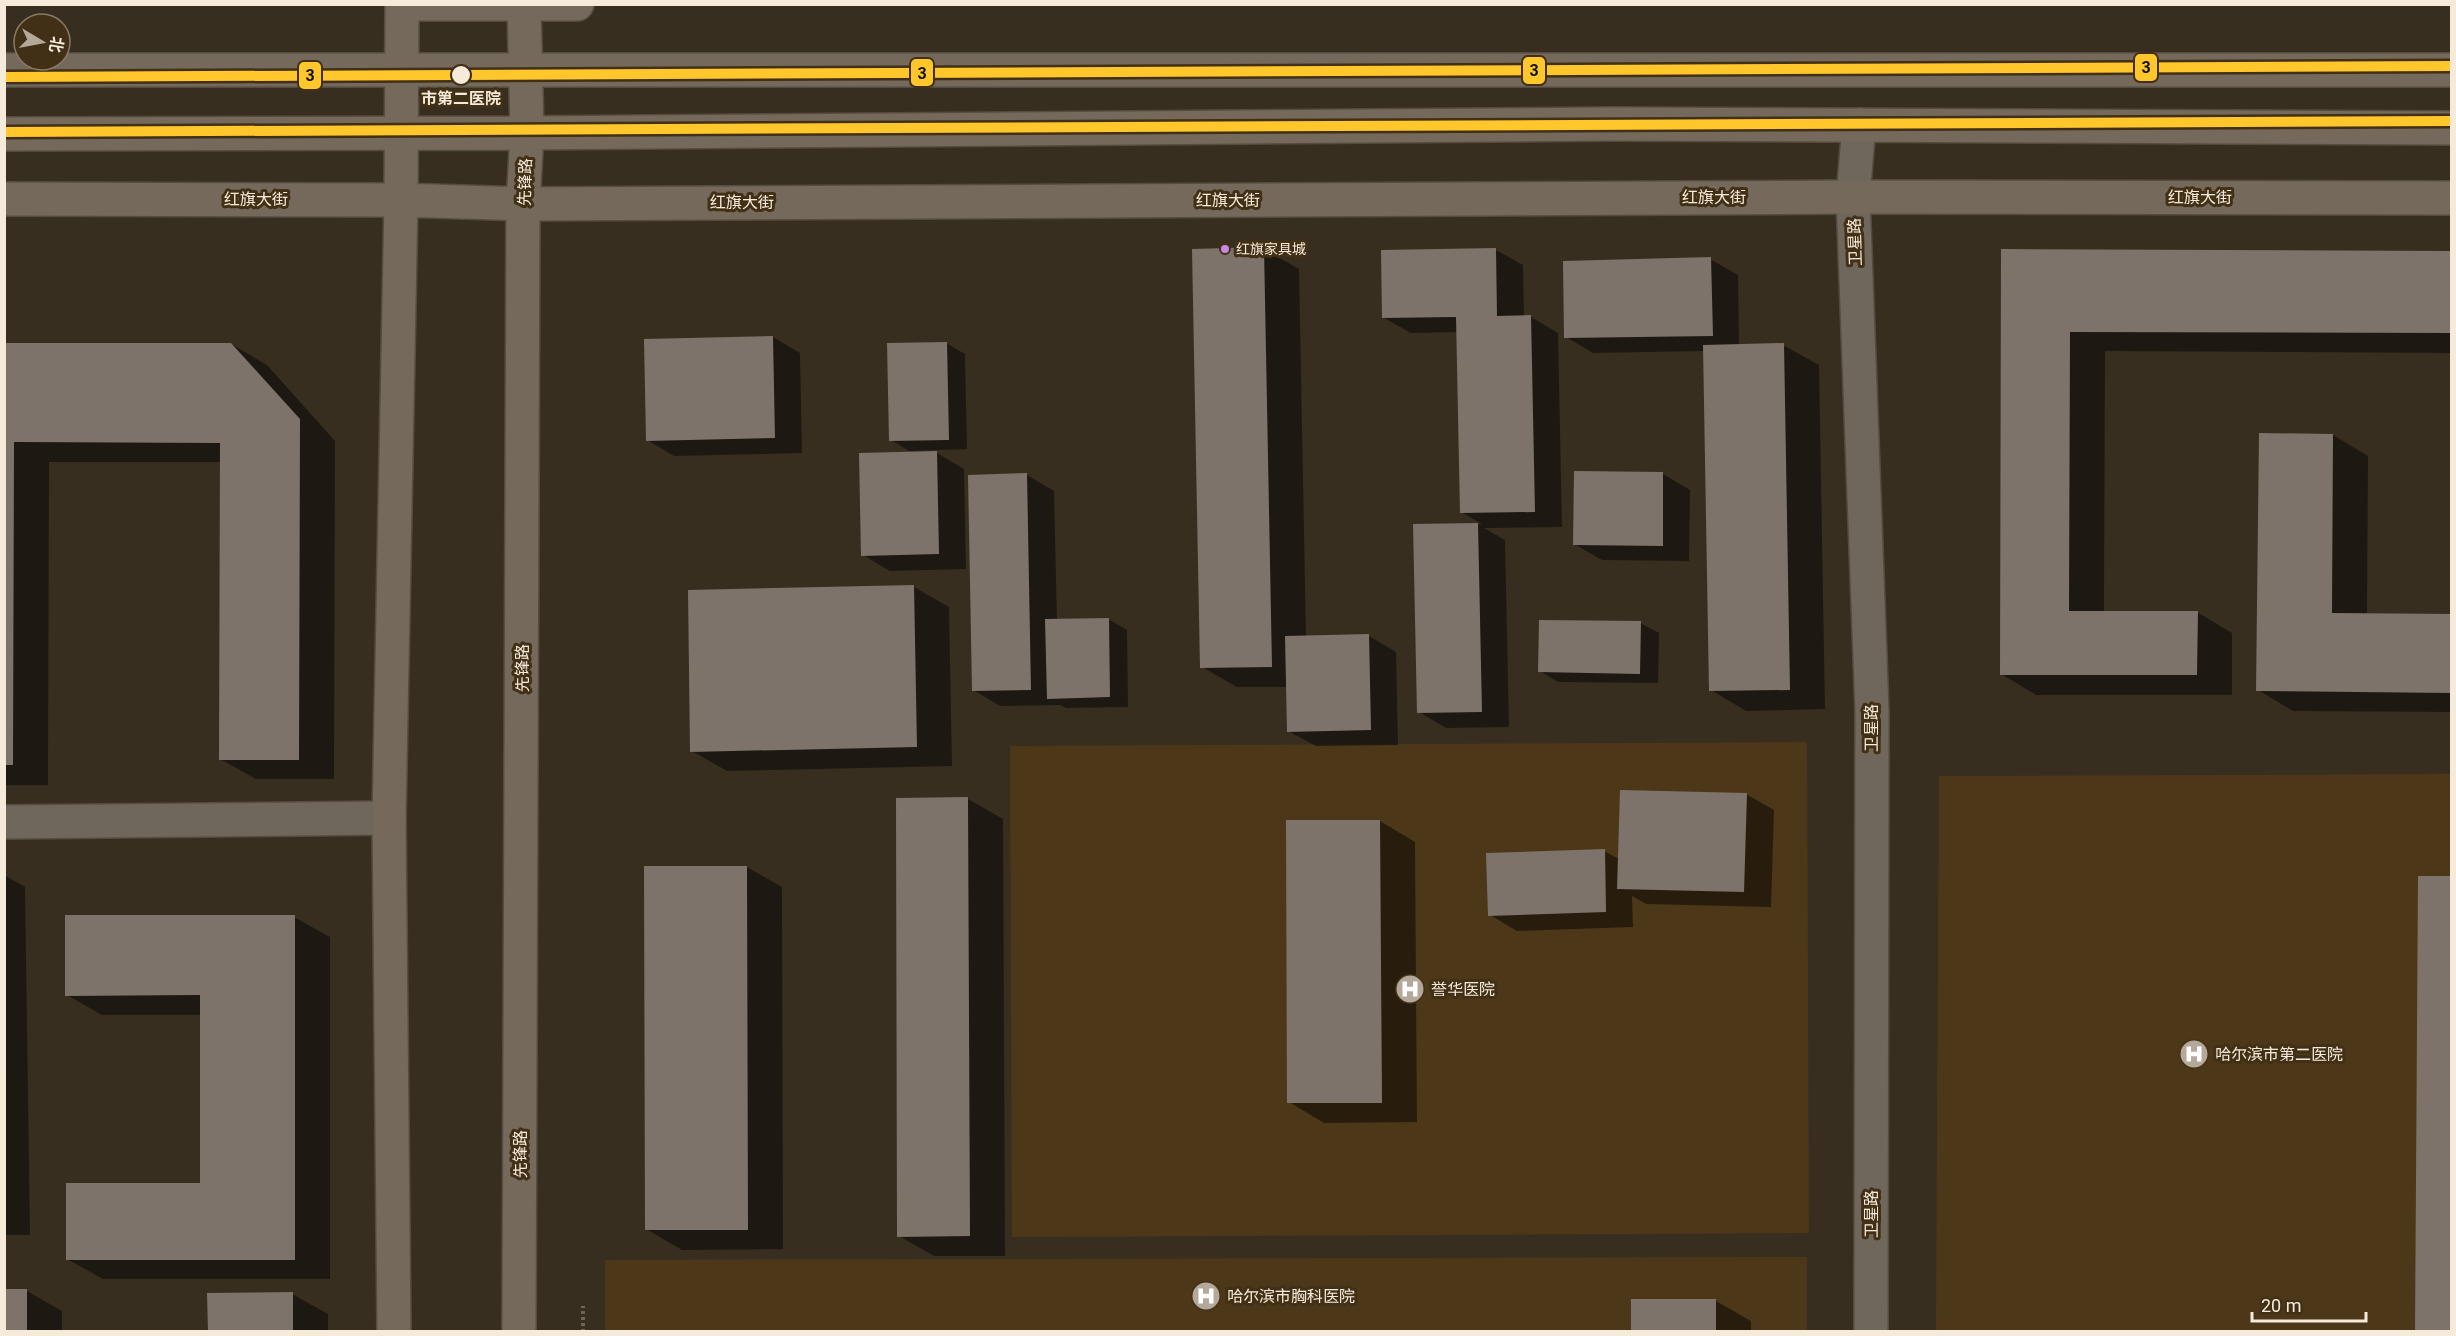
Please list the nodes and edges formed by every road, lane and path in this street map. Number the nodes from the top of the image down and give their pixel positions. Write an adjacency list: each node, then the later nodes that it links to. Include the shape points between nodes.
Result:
1 (402, 4): 8 (main road)
2 (410, 4): 4 (main road)
3 (577, 4): 4 (main road)
4 (524, 5): 6 (main road, 先锋路)
5 (4, 70): 8 (main road)
6 (526, 70): 7 (main road); 8 (main road); 12 (main road, 先锋路)
7 (2451, 70)
8 (400, 71): 11 (main road)
9 (1859, 125): 10 (main road); 12 (main road); 14 (street, 卫星路)
10 (2451, 128)
11 (400, 133): 12 (main road); 13 (main road); 17 (main road)
12 (527, 133): 18 (main road, 先锋路)
13 (4, 134)
14 (1853, 197): 15 (main road, 红旗大街); 18 (main road, 红旗大街); 25 (street, 卫星路, via 1872,711)
15 (2451, 198)
16 (4, 199): 17 (main road, 红旗大街)
17 (401, 200): 18 (main road, 红旗大街); 19 (main road)
18 (523, 204): 23 (main road, 先锋路)
19 (388, 818): 20 (street); 22 (main road)
20 (4, 822)
21 (584, 1306): 24 (path)
22 (394, 1332)
23 (519, 1332)
24 (583, 1332)
25 (1871, 1332)

